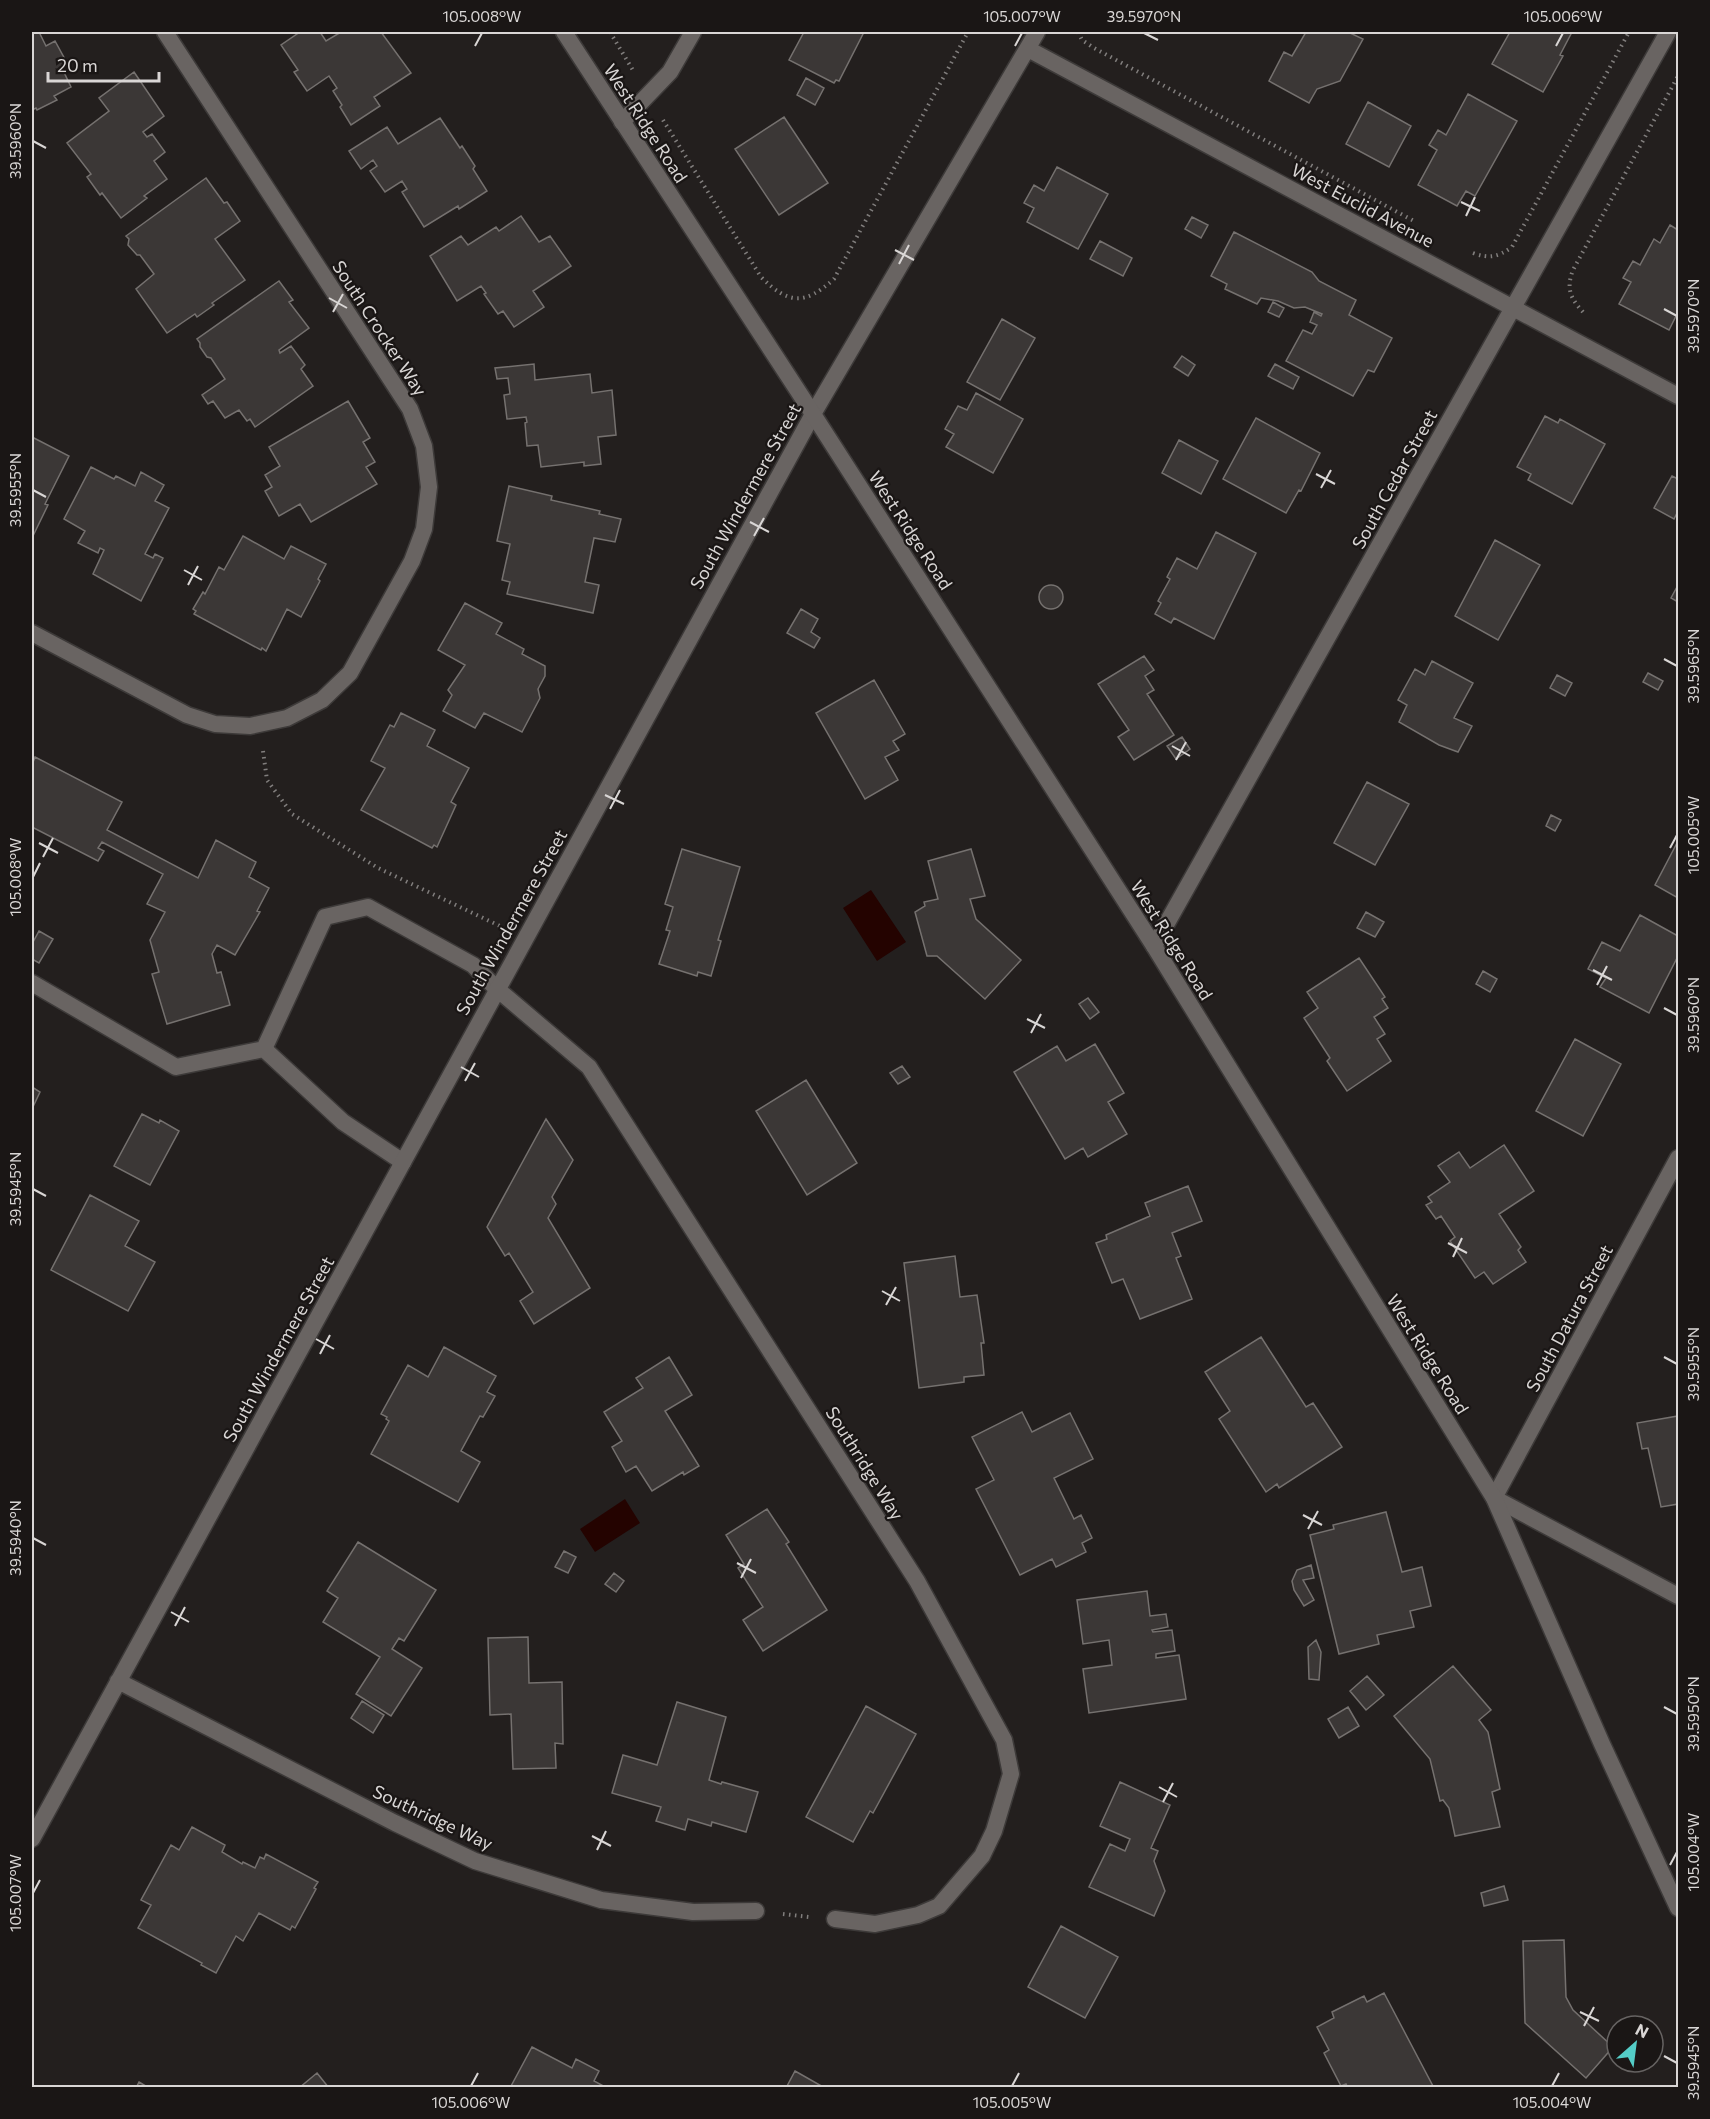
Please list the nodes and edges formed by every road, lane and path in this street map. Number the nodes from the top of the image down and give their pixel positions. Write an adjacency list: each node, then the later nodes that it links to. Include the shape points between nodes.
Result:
1 (165, 32): 21 (street, South Crocker Way, via 410,409 424,446 429,488 424,530 412,561 350,673 322,700 287,718)
2 (564, 32): 13 (street, West Ridge Road)
3 (610, 32): 12 (path)
4 (693, 32): 12 (street, via 670,72)
5 (968, 32): 12 (path, via 834,279 815,295 801,299 773,289 761,277)
6 (1037, 32): 10 (street, South Windermere Street)
7 (1078, 32): 14 (path, via 1094,48)
8 (1629, 32): 15 (path, via 1512,247 1488,258)
9 (1668, 32): 16 (street, South Cedar Street)
10 (1028, 49): 16 (street, West Euclid Avenue); 19 (street, South Windermere Street)
11 (1678, 76): 17 (path, via 1573,270 1569,293)
12 (648, 96): 13 (street)
13 (622, 122): 19 (street, West Ridge Road)
14 (1424, 226)
15 (1465, 248)
16 (1513, 307): 18 (street, West Euclid Avenue); 23 (street, South Cedar Street)
17 (1583, 312)
18 (1678, 396)
19 (813, 414): 22 (street, South Windermere Street); 23 (street, West Ridge Road)
20 (32, 633): 21 (street, South Crocker Way, via 187,715 216,723)
21 (259, 723): 22 (path, via 267,780 292,814 378,868)
22 (526, 937): 25 (street, South Windermere Street)
23 (1154, 946): 29 (street, West Ridge Road)
24 (32, 984): 26 (street, via 176,1068)
25 (496, 989): 26 (street, Southridge Way, via 473,965 368,907 325,916); 28 (street, South Windermere Street); 35 (street, Southridge Way, via 589,1067 917,1581 1004,1740 1011,1774 994,1831 982,1856 939,1906 875,1924)
26 (264, 1049): 28 (street, via 343,1122)
27 (1678, 1158): 29 (street, South Datura Street)
28 (403, 1162): 31 (street, South Windermere Street)
29 (1494, 1498): 30 (street); 33 (street, West Ridge Road)
30 (1678, 1596)
31 (118, 1681): 32 (street, South Windermere Street); 34 (street, Southridge Way, via 475,1861 601,1900 693,1912)
32 (32, 1839)
33 (1678, 1908)
34 (756, 1911): 35 (path)
35 (835, 1919)

